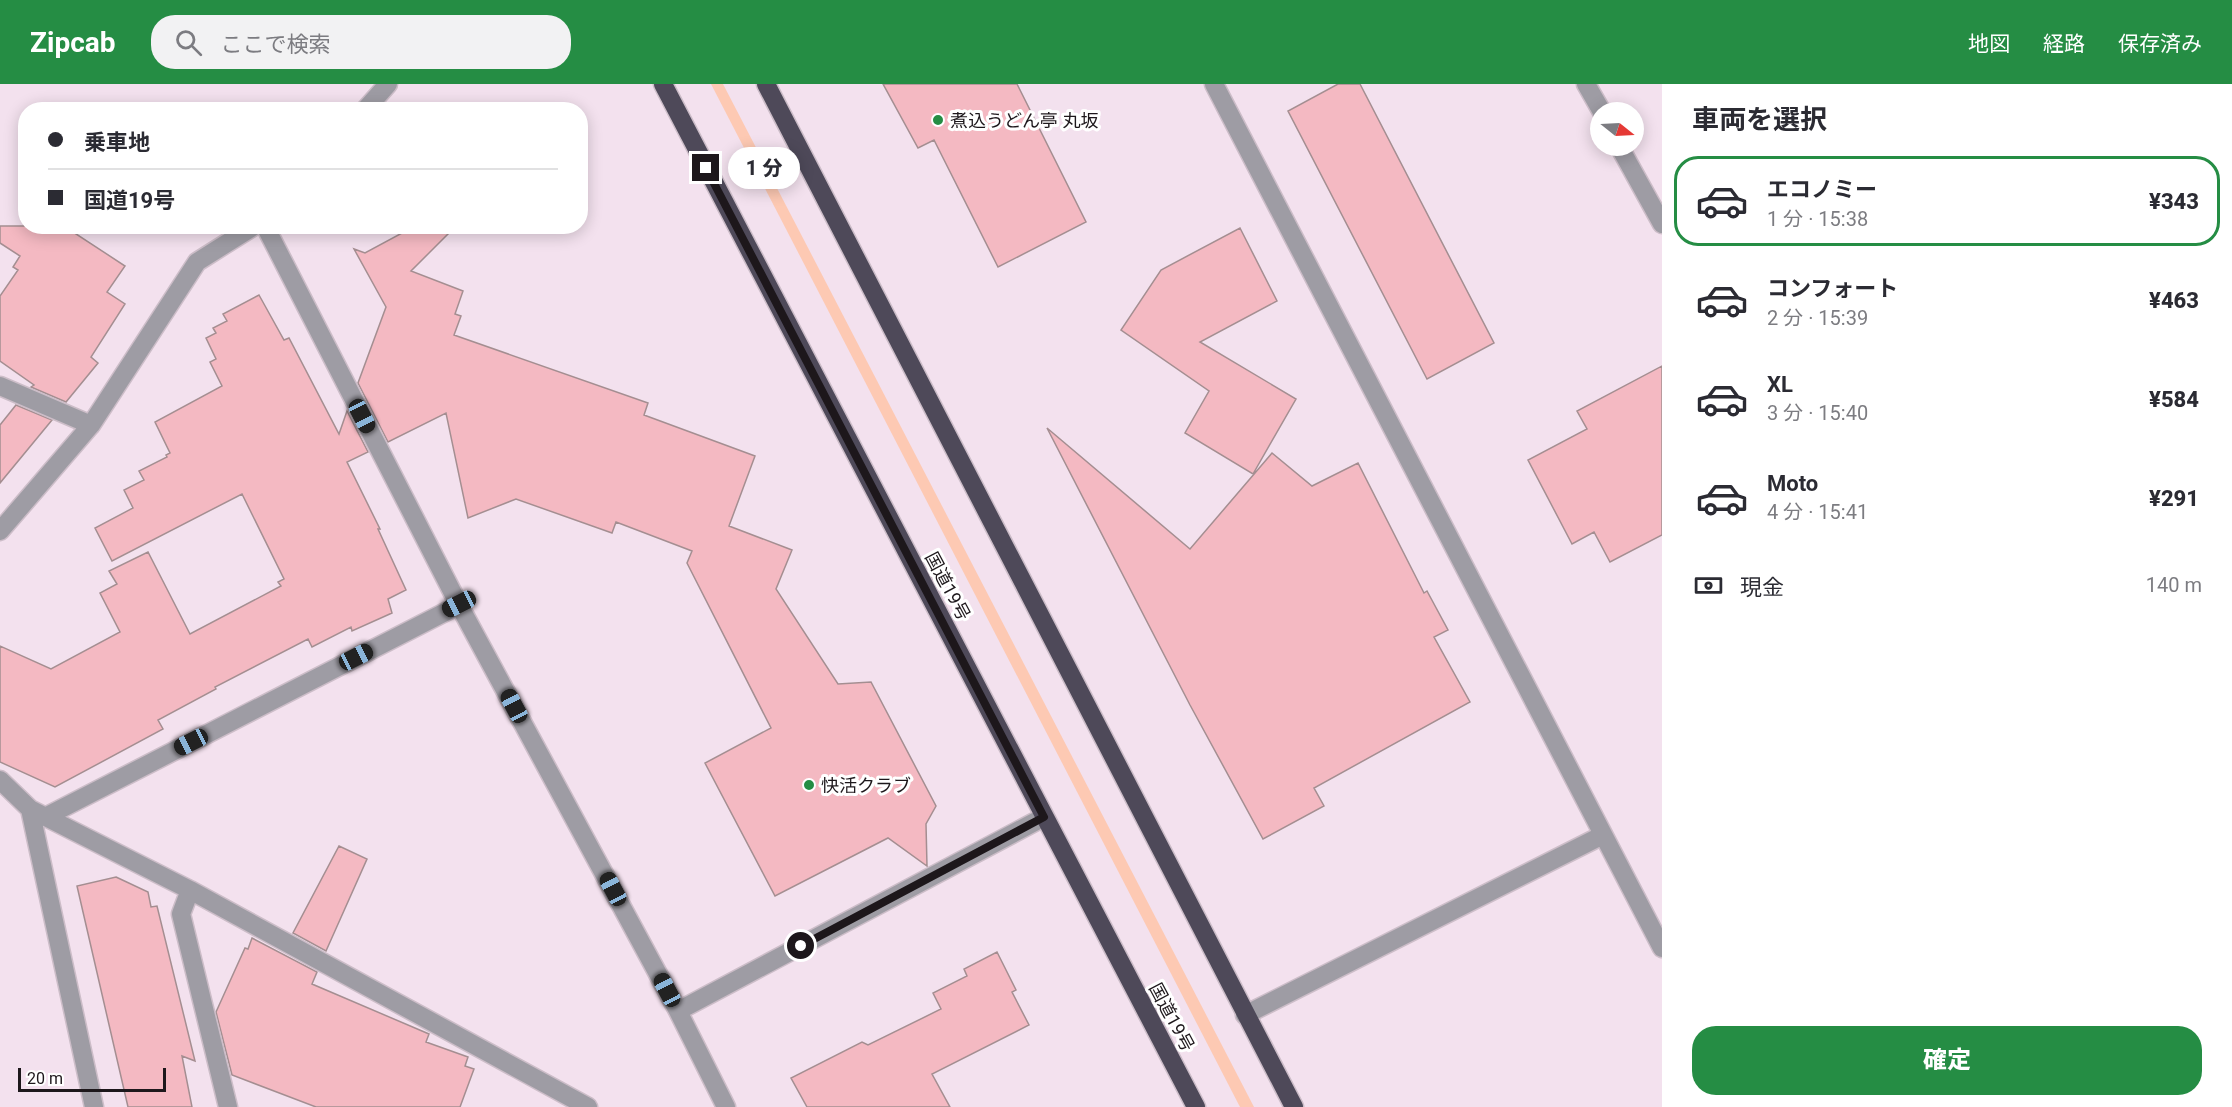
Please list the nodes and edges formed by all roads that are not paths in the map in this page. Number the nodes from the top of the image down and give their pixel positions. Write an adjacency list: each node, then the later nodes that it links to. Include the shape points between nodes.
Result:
1 (388, 84): 6 (street)
2 (663, 84): 18 (highway, 国道19号)
3 (765, 84): 23 (highway)
4 (1214, 84): 19 (street)
5 (1586, 84): 7 (street)
6 (372, 102)
7 (1596, 102)
8 (1624, 156): 9 (street)
9 (1662, 225)
10 (241, 234): 13 (street, via 197,262)
11 (269, 234): 15 (street)
12 (0, 386): 13 (street)
13 (91, 425): 14 (street)
14 (0, 531)
15 (459, 604): 17 (street); 22 (street)
16 (0, 780): 17 (street)
17 (38, 812): 20 (street); 24 (street)
18 (1044, 817): 22 (street); 28 (highway, 国道19号)
19 (1603, 835): 21 (street); 23 (street)
20 (190, 890): 25 (street, via 181,914); 26 (street)
21 (1662, 948)
22 (678, 1011): 27 (street)
23 (1245, 1015): 29 (highway)
24 (94, 1107)
25 (228, 1107)
26 (588, 1107)
27 (726, 1107)
28 (1196, 1107)
29 (1294, 1107)

